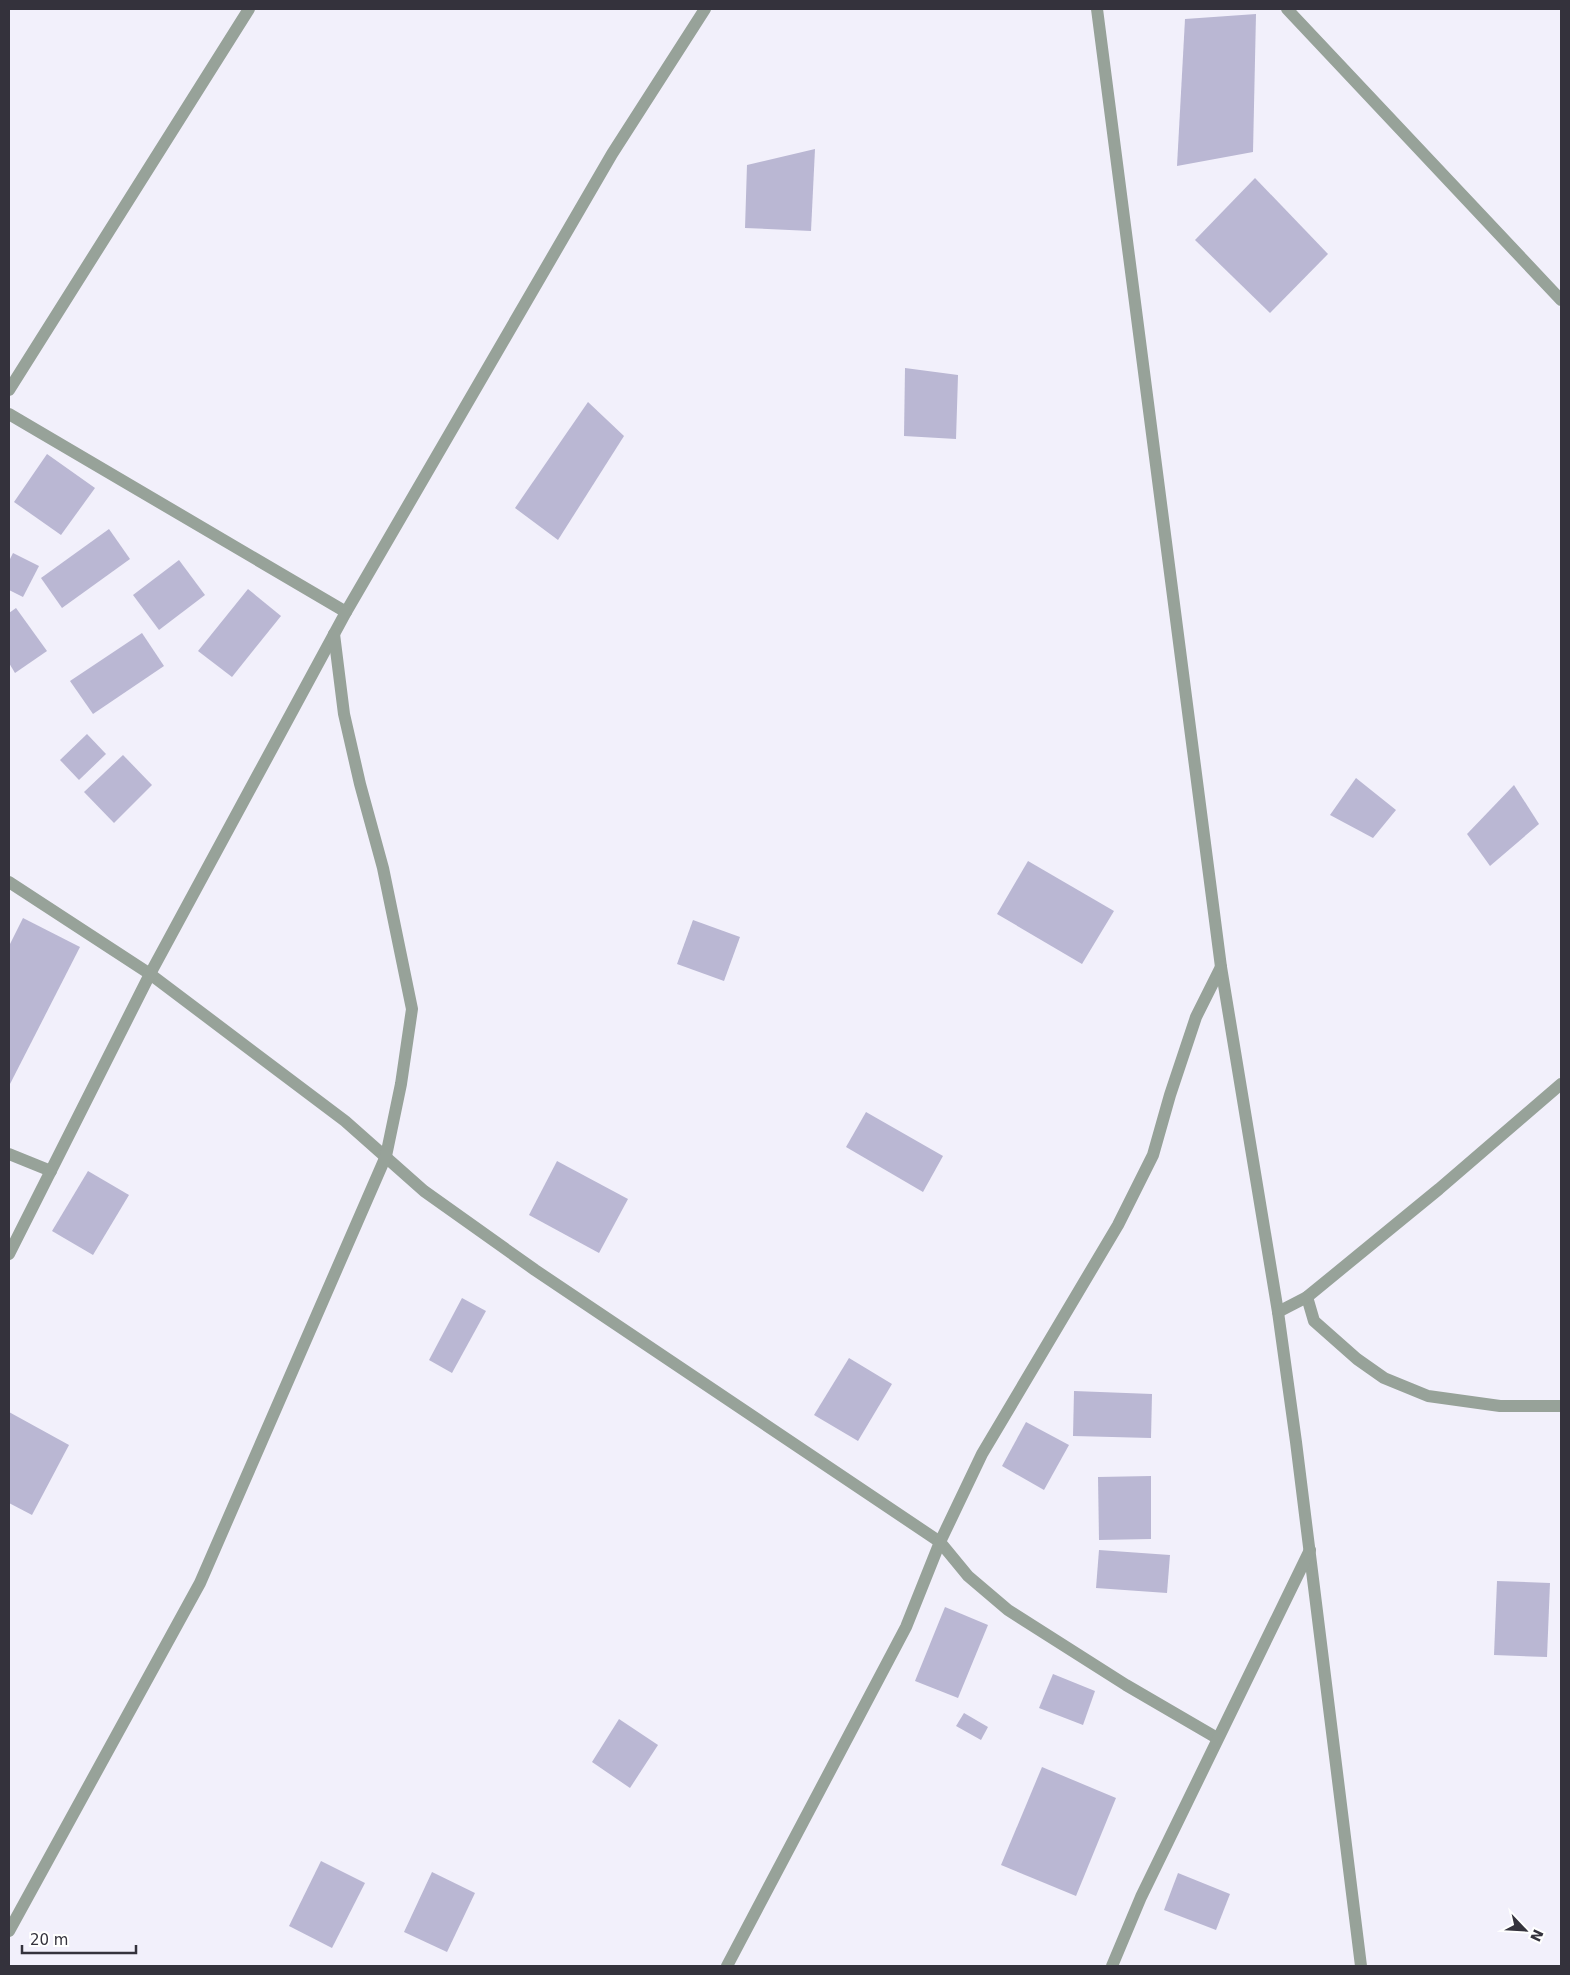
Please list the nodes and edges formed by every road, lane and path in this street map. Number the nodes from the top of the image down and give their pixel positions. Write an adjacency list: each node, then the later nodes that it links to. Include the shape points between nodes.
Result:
1 (249, 9): 6 (street)
2 (705, 9): 8 (street, via 612,154)
3 (1097, 9): 11 (street)
4 (1287, 9): 5 (street)
5 (1561, 300)
6 (9, 390)
7 (9, 414): 8 (street)
8 (346, 612): 9 (street)
9 (334, 634): 12 (street); 15 (street, via 344,714 383,868 412,1009)
10 (9, 882): 12 (street)
11 (1221, 967): 19 (street); 21 (street, via 1196,1017 1153,1155 1118,1225 982,1454)
12 (150, 974): 15 (street, via 345,1120); 16 (street)
13 (1561, 1084): 18 (street)
14 (9, 1154): 16 (street)
15 (386, 1156): 21 (street, via 424,1191 535,1270); 24 (street, via 200,1583)
16 (51, 1171): 17 (street)
17 (9, 1254)
18 (1307, 1297): 19 (street); 20 (street, via 1314,1320 1357,1359 1384,1378 1428,1396 1500,1406)
19 (1278, 1312): 22 (street)
20 (1561, 1406)
21 (940, 1542): 23 (street, via 968,1576 1008,1610); 25 (street, via 906,1627)
22 (1310, 1550): 23 (street); 27 (street)
23 (1217, 1738): 26 (street, via 1141,1897)
24 (9, 1931)
25 (727, 1966)
26 (1112, 1966)
27 (1361, 1966)

